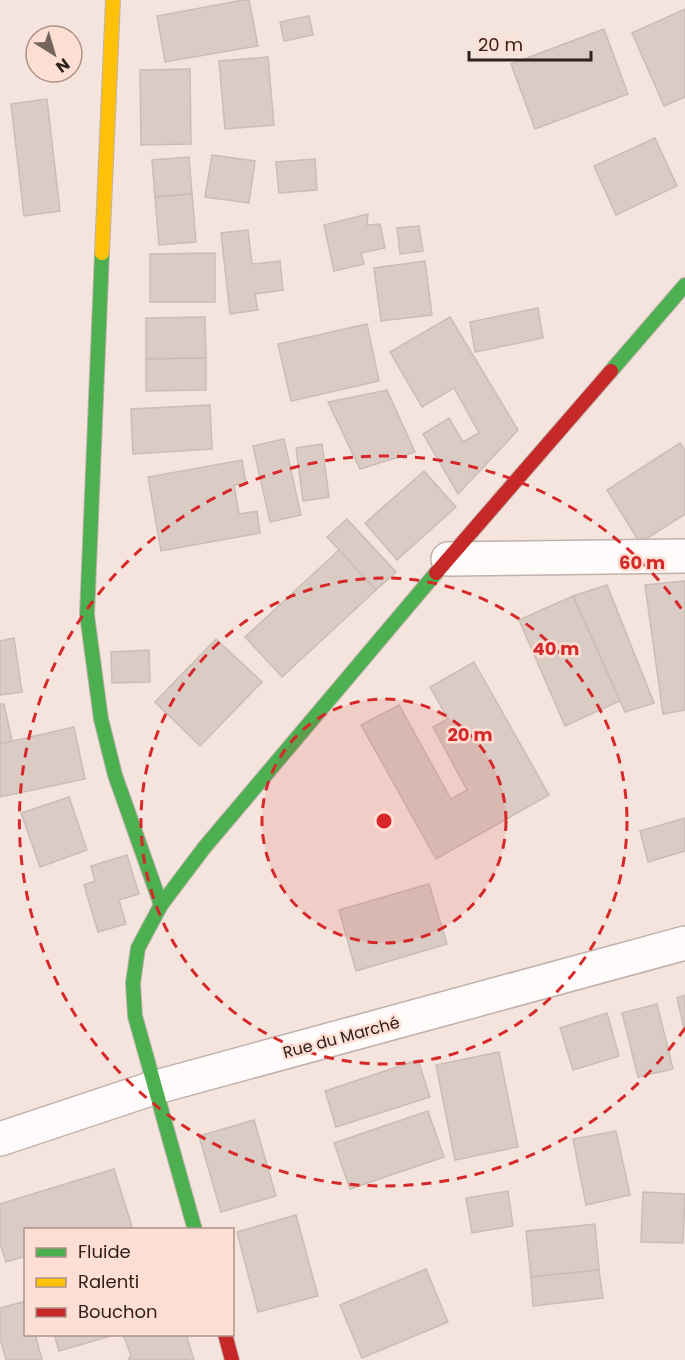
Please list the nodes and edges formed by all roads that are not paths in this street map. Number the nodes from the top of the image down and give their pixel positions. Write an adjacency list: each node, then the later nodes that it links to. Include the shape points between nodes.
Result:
1 (113, 0): 5 (street, via 87,615 101,719 115,775)
2 (685, 285): 4 (street)
3 (685, 556): 4 (street)
4 (448, 559): 5 (street, via 204,848)
5 (161, 905): 7 (street, via 138,948 133,983 135,1016)
6 (685, 943): 7 (street, Rue du Marché)
7 (153, 1088): 8 (street, Rue du Marché); 9 (street)
8 (0, 1139)
9 (194, 1228)
10 (225, 1336): 11 (street)
11 (232, 1360)

